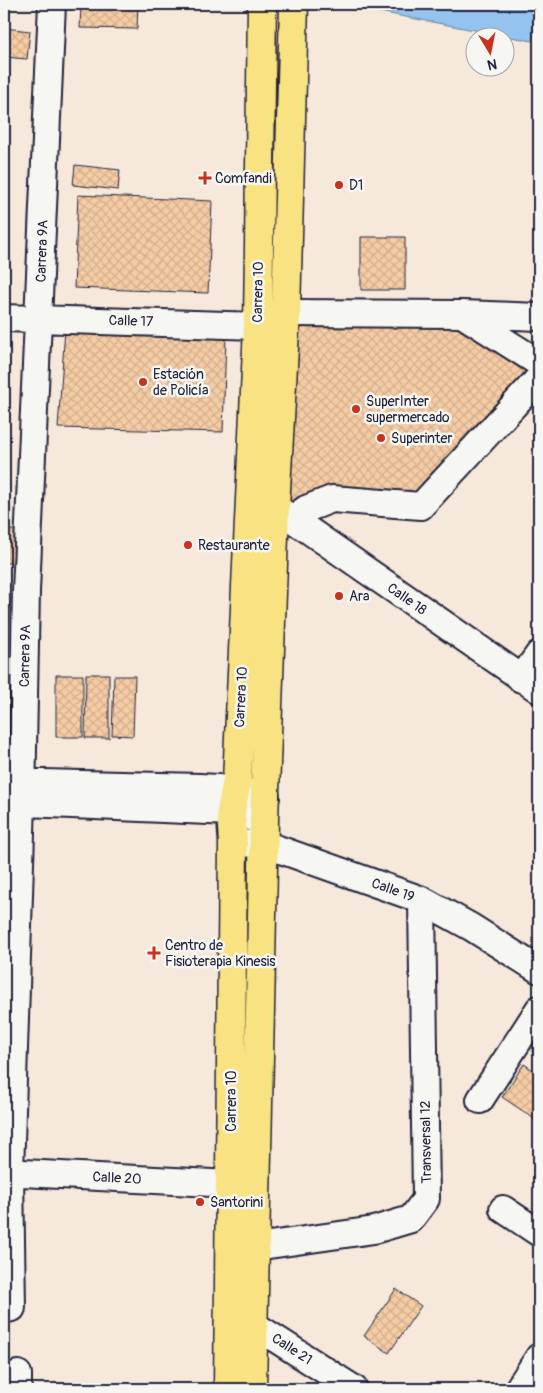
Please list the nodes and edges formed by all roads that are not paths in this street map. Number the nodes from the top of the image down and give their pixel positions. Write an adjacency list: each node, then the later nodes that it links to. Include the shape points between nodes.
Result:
1 (52, 4): 8 (street, Carrera 9A)
2 (262, 4): 9 (main road, Carrera 10)
3 (294, 4): 4 (main road, Carrera 10)
4 (286, 313): 5 (street); 12 (main road, Carrera 10)
5 (462, 314): 6 (street); 10 (street)
6 (539, 316)
7 (4, 318): 8 (street, Calle 17)
8 (40, 318): 9 (street, Calle 17); 13 (street, Carrera 9A)
9 (258, 326): 17 (main road, Carrera 10, via 237,781)
10 (539, 363)
11 (539, 378): 12 (street, via 421,506 332,499)
12 (284, 514): 15 (street, Calle 18); 18 (main road, Carrera 10)
13 (15, 591): 16 (street, Carrera 9A)
14 (539, 654): 15 (street)
15 (530, 685)
16 (13, 792): 17 (street, Calle 19); 22 (street, Carrera 9A)
17 (233, 800): 18 (street, Calle 19); 19 (main road, Carrera 10)
18 (265, 821): 19 (street, Calle 19); 20 (street, Calle 19); 29 (main road, Carrera 10)
19 (233, 843): 26 (main road, Carrera 10)
20 (422, 900): 21 (street, Calle 19); 29 (street, Transversal 12, via 426,1199 411,1220 374,1230)
21 (539, 970)
22 (11, 983): 25 (street, Carrera 9A)
23 (539, 1009): 24 (street)
24 (480, 1100)
25 (7, 1172): 26 (street, Calle 20); 31 (street, Carrera 9A)
26 (231, 1184): 29 (main road, Carrera 10)
27 (503, 1209): 28 (street)
28 (539, 1233)
29 (246, 1249): 30 (main road, Carrera 10)
30 (242, 1291): 32 (main road, Carrera 10); 34 (main road, Carrera 10)
31 (8, 1309)
32 (254, 1325): 35 (main road, Carrera 10); 36 (street, Calle 21)
33 (538, 1359): 37 (street)
34 (228, 1389)
35 (252, 1389)
36 (354, 1389)
37 (518, 1389)

